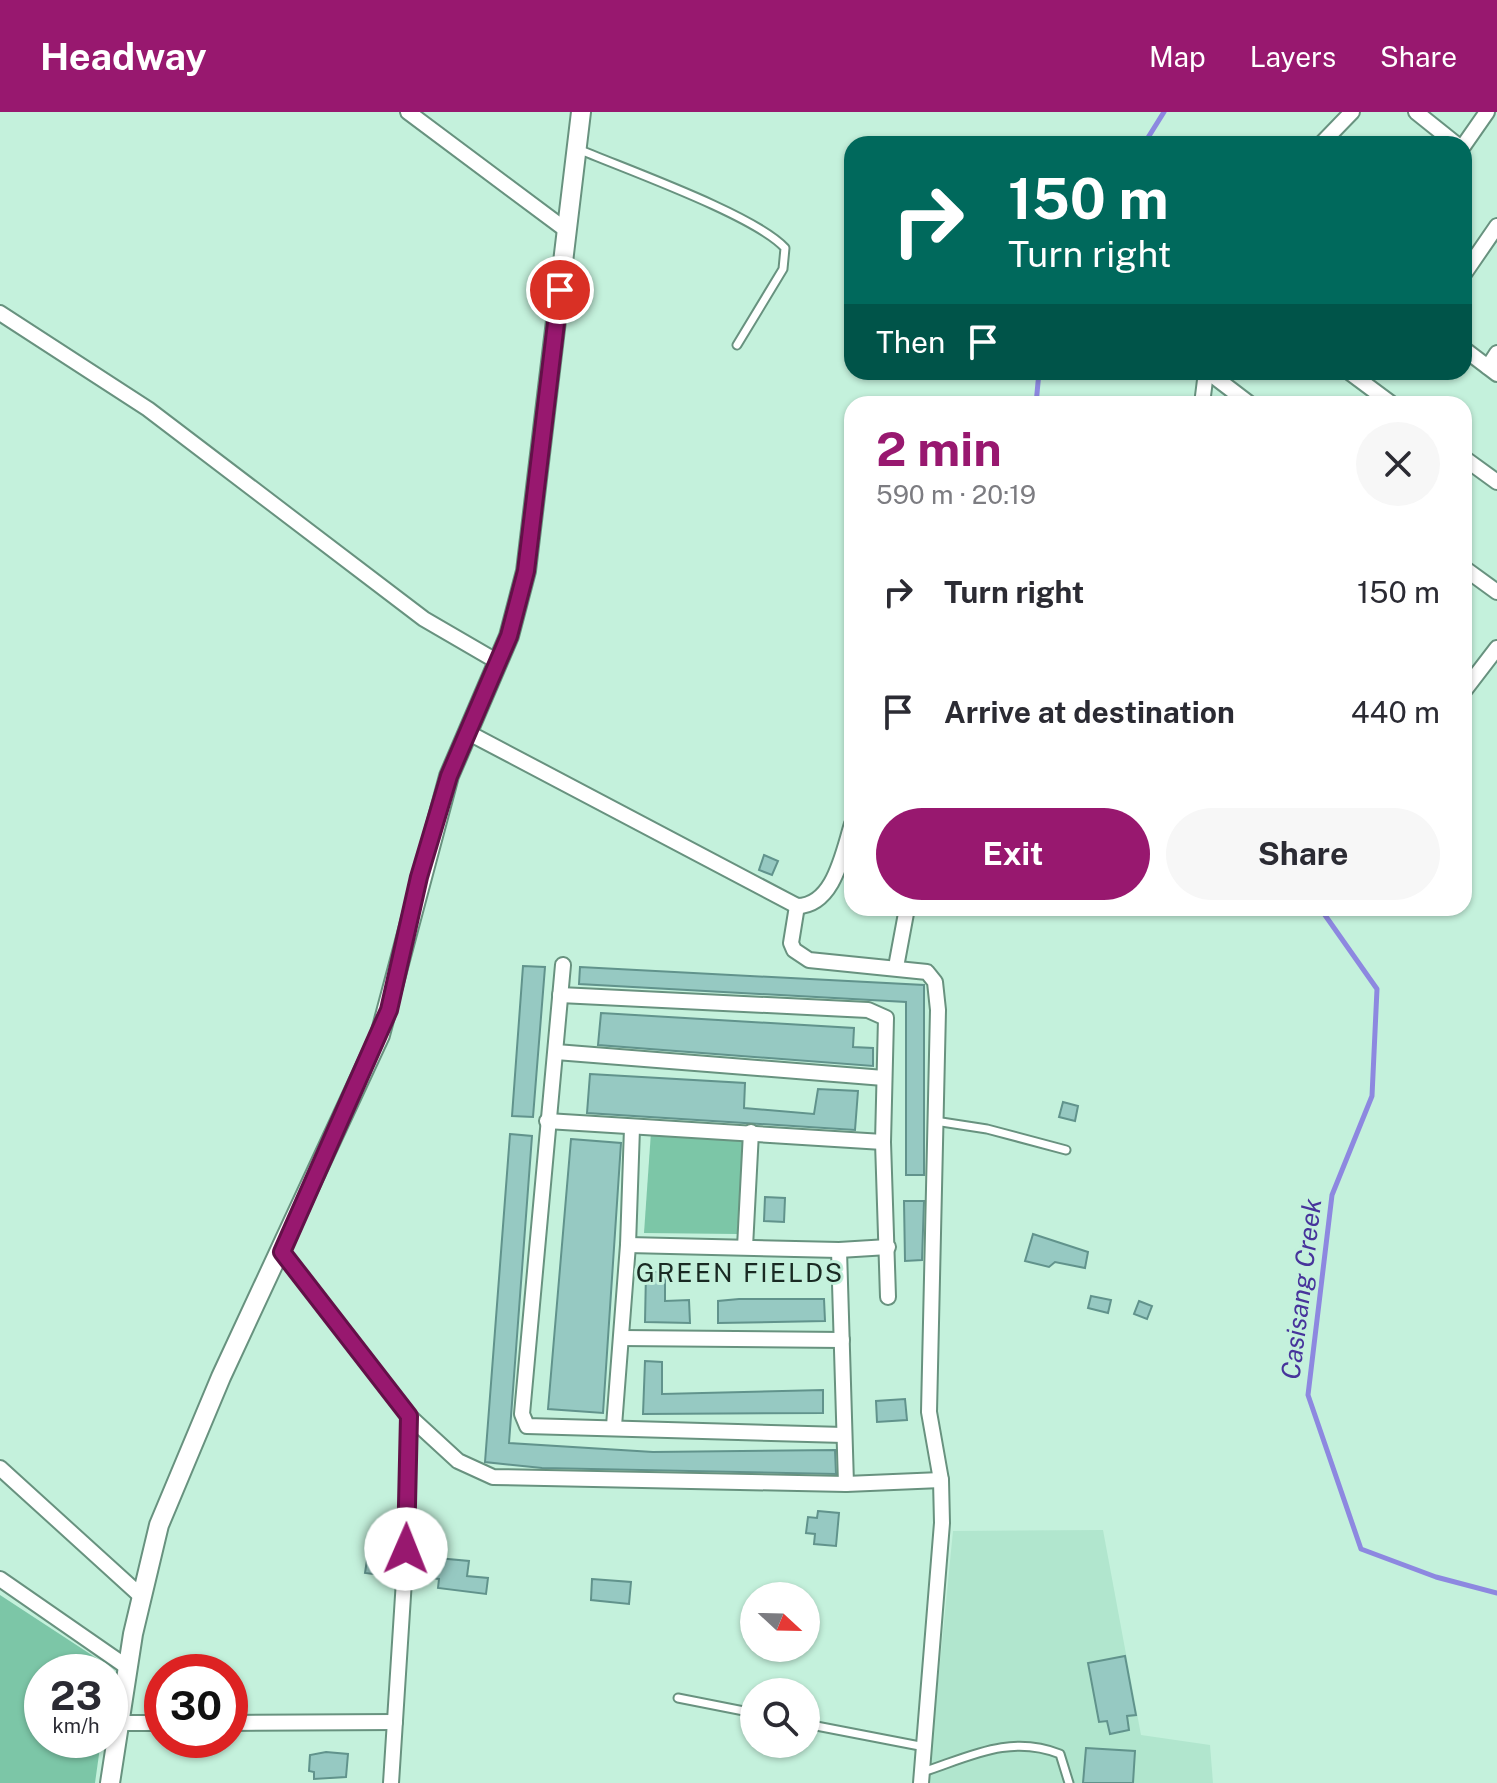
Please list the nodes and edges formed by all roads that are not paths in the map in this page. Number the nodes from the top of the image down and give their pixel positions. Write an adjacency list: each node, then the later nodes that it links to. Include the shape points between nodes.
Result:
1 (408, 112): 11 (street)
2 (581, 112): 9 (street)
3 (1352, 112): 6 (street)
4 (1416, 112): 7 (street)
5 (1487, 112): 8 (street)
6 (1334, 136)
7 (1446, 136)
8 (1470, 136)
9 (576, 149): 11 (street); 14 (lane, via 730,215 785,248 783,269)
10 (1497, 226): 12 (street)
11 (566, 230): 27 (street, via 526,571)
12 (1472, 262)
13 (0, 313): 27 (street, via 148,409 433,625)
14 (737, 345)
15 (1497, 353): 17 (street)
16 (1472, 355): 17 (street)
17 (1492, 370)
18 (1218, 380): 20 (street)
19 (1360, 380): 21 (street)
20 (1239, 396)
21 (1381, 396)
22 (1472, 464): 23 (street)
23 (1497, 482)
24 (1472, 574): 25 (street)
25 (1497, 592)
26 (1497, 648): 28 (street)
27 (498, 662): 29 (street)
28 (1472, 681)
29 (467, 732): 31 (street); 48 (street, via 419,877 389,1010)
30 (844, 845): 31 (street, via 827,889 816,902)
31 (797, 906): 34 (street, via 791,943 800,956 820,963)
32 (906, 916): 34 (street)
33 (563, 965): 35 (street)
34 (896, 967): 39 (street, via 927,972 935,982)
35 (560, 995): 36 (street); 37 (street, via 878,1011 886,1018)
36 (556, 1052): 37 (street); 38 (street)
37 (884, 1078): 42 (street)
38 (547, 1121): 40 (street); 53 (street, via 522,1414 527,1426)
39 (935, 1121): 43 (lane); 56 (street, via 929,1412)
40 (632, 1128): 41 (street); 44 (street)
41 (751, 1132): 42 (street); 45 (street)
42 (883, 1142): 46 (street)
43 (1066, 1150)
44 (628, 1245): 45 (street); 50 (street)
45 (745, 1247): 47 (street)
46 (888, 1247): 47 (street); 49 (street)
47 (839, 1250): 51 (street)
48 (282, 1252): 52 (street); 59 (street, via 172,1490)
49 (888, 1297)
50 (621, 1338): 51 (street); 53 (street)
51 (842, 1340): 54 (street)
52 (409, 1416): 57 (street, via 458,1461 493,1477); 64 (street)
53 (614, 1426): 54 (street)
54 (844, 1435): 57 (street)
55 (0, 1468): 59 (street)
56 (941, 1480): 57 (street); 67 (street, via 940,1567)
57 (846, 1484)
58 (0, 1579): 60 (street)
59 (142, 1597): 61 (street)
60 (108, 1654)
61 (128, 1662)
62 (678, 1698): 63 (lane)
63 (740, 1710)
64 (395, 1722): 65 (street); 71 (street)
65 (248, 1723)
66 (820, 1727): 67 (lane)
67 (925, 1747): 69 (street)
68 (114, 1758): 70 (street)
69 (922, 1778): 72 (lane, via 976,1751 1028,1746 1060,1754)
70 (110, 1783)
71 (391, 1783)
72 (1069, 1783)

